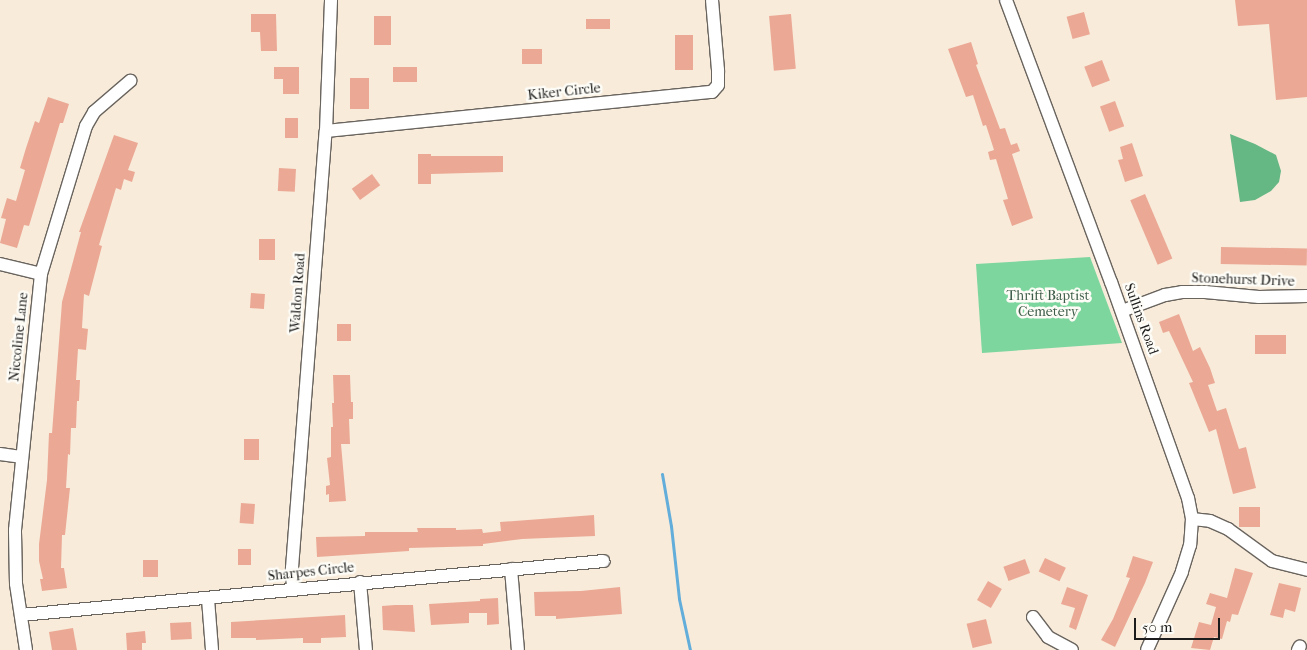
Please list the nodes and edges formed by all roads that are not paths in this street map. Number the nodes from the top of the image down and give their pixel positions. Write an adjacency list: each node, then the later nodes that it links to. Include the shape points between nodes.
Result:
1 (331, 0): 5 (street, Waldon Road)
2 (712, 0): 5 (street, Kiker Circle, via 718,85 712,92)
3 (1006, 0): 9 (street, Sullins Road)
4 (130, 80): 7 (street, Niccoline Lane, via 94,112 86,126)
5 (326, 131): 17 (street, Waldon Road, via 292,568)
6 (0, 264): 7 (street)
7 (41, 274): 11 (street, Niccoline Lane)
8 (1307, 296): 9 (street, Stonehurst Drive, via 1259,297 1182,292 1164,295)
9 (1122, 311): 12 (street, Sullins Road, via 1183,480)
10 (0, 454): 11 (street)
11 (21, 457): 19 (street, Niccoline Lane, via 14,561)
12 (1192, 519): 15 (street, via 1210,521 1228,529 1272,561); 26 (street, Sullins Road, via 1190,546 1182,572)
13 (604, 561): 14 (street, Sharpes Circle)
14 (510, 569): 16 (street, Sharpes Circle); 24 (street)
15 (1307, 570)
16 (360, 582): 17 (street, Sharpes Circle); 23 (street)
17 (293, 589): 18 (street, Sharpes Circle)
18 (208, 599): 19 (street, Sharpes Circle); 22 (street)
19 (21, 615): 21 (street, Niccoline Lane)
20 (1033, 617): 25 (street, via 1048,637)
21 (26, 650)
22 (212, 650)
23 (366, 650)
24 (518, 650)
25 (1072, 650)
26 (1147, 650)

